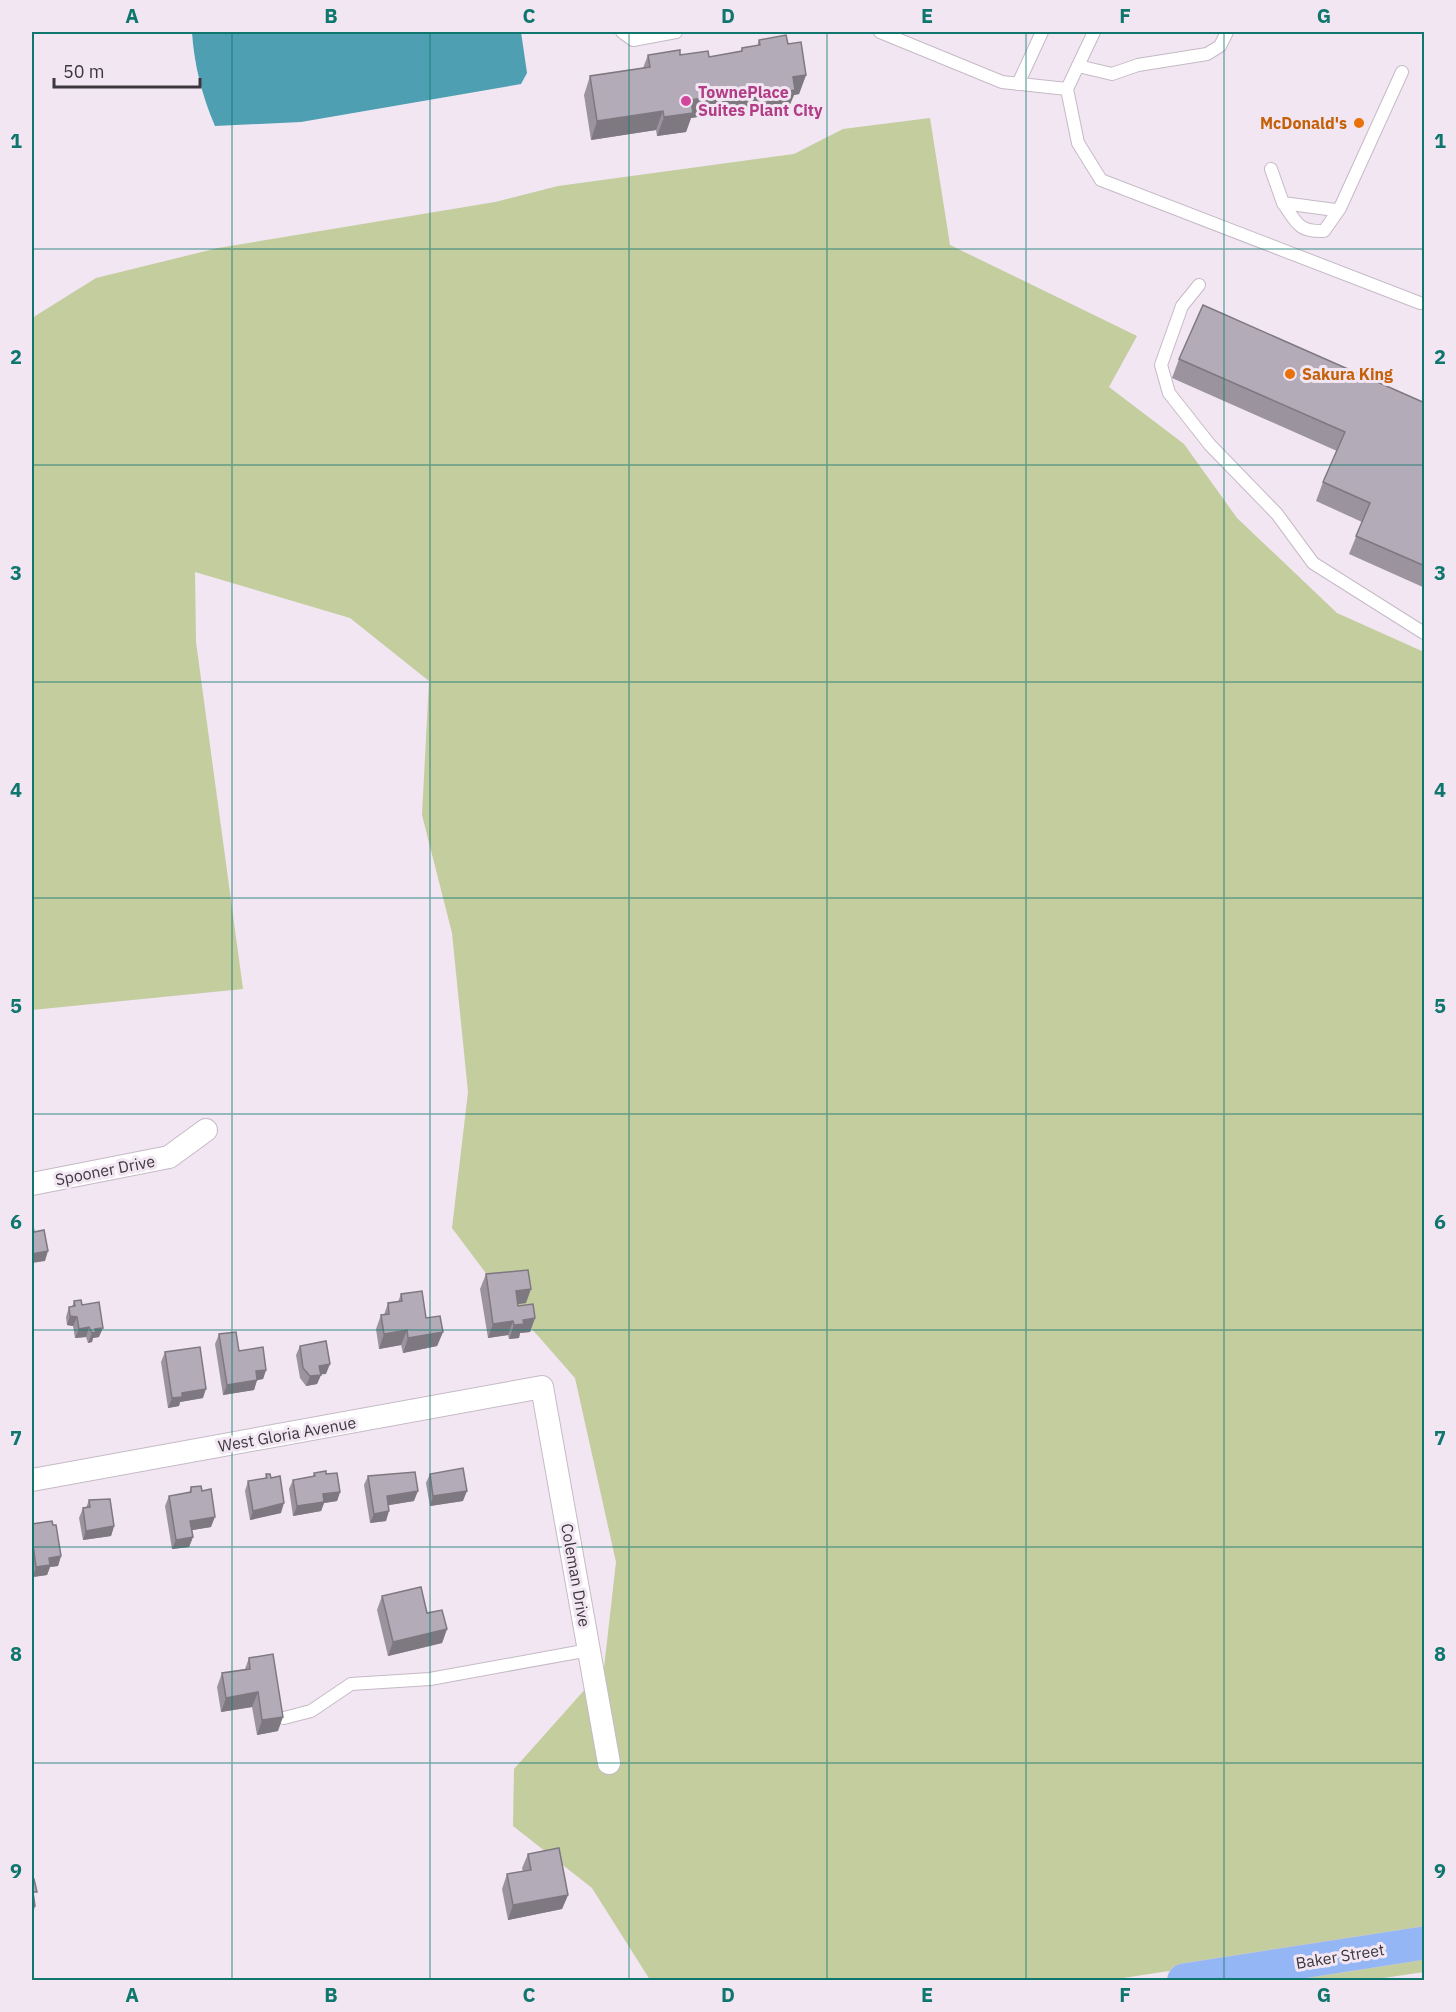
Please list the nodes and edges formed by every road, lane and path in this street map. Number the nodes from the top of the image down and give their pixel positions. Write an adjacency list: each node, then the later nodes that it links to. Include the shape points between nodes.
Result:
1 (622, 32): 2 (lane, via 633,39)
2 (676, 32)
3 (880, 32): 9 (lane, via 1002,82)
4 (1042, 32): 9 (lane)
5 (1094, 32): 7 (lane)
6 (1227, 32): 7 (lane, via 1220,46 1207,54 1138,65 1112,74)
7 (1078, 66): 10 (lane)
8 (1402, 72): 13 (lane)
9 (1018, 84): 10 (lane)
10 (1067, 89): 15 (lane, via 1078,143 1101,180)
11 (1271, 169): 12 (lane)
12 (1283, 203): 13 (lane); 13 (lane, via 1307,231 1324,231)
13 (1340, 208)
14 (1199, 285): 16 (lane, via 1182,306 1161,365 1168,393 1210,445 1277,514 1312,563)
15 (1420, 303)
16 (1425, 633)
17 (207, 1130): 18 (street, Spooner Drive, via 169,1157)
18 (32, 1184)
19 (542, 1387): 20 (street, West Gloria Avenue); 21 (street, Coleman Drive)
20 (32, 1480)
21 (589, 1650): 22 (lane, via 430,1679 351,1684 311,1711); 23 (street, Coleman Drive)
22 (284, 1718)
23 (609, 1762)
24 (1425, 1943): 25 (main road, Baker Street)
25 (1184, 1980)

